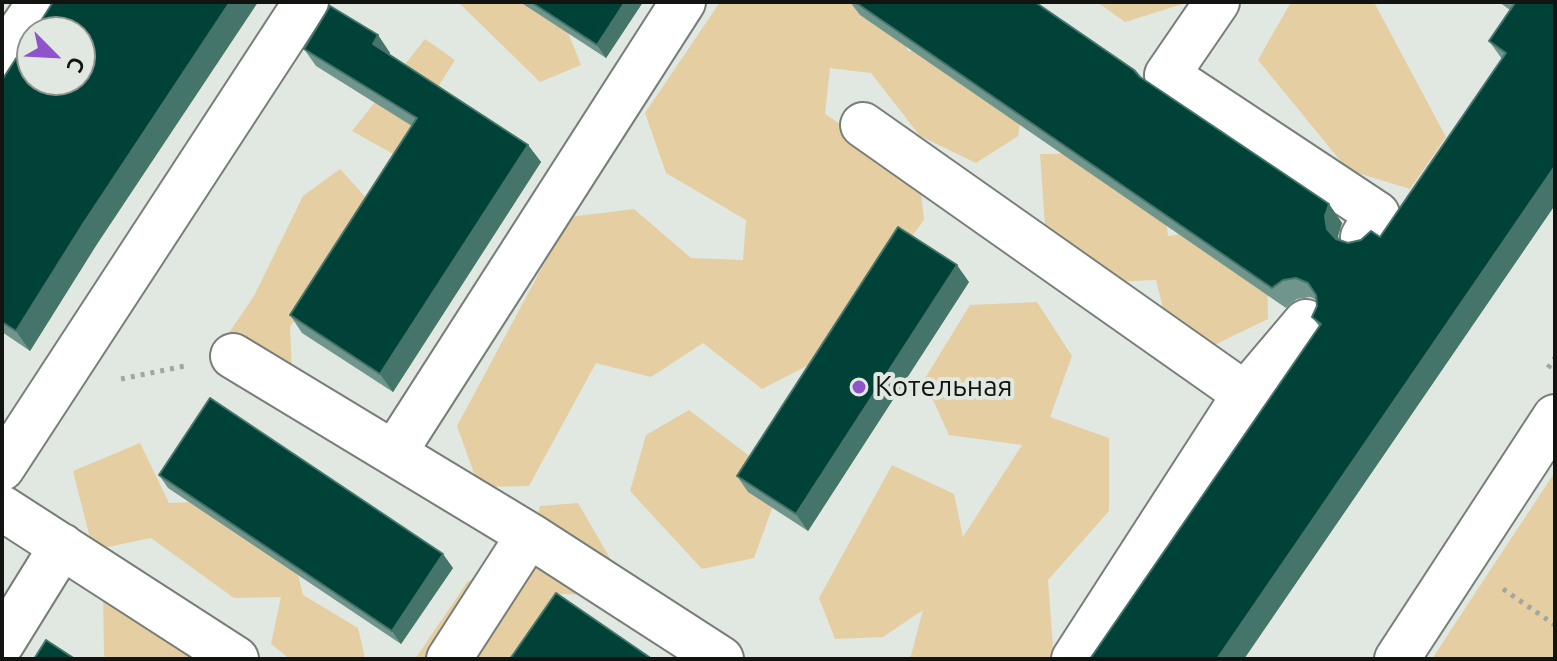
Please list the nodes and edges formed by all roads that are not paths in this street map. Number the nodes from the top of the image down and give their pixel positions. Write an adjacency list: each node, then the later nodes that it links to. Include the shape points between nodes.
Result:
1 (40, 2): 5 (street)
2 (306, 2): 13 (street)
3 (683, 2): 12 (street)
4 (1217, 2): 7 (street, via 1167,75 1377,214)
5 (2, 58)
6 (863, 125): 10 (street)
7 (1363, 237)
8 (1306, 322): 10 (street)
9 (233, 356): 12 (street)
10 (1245, 394): 21 (street)
11 (1555, 417): 22 (street)
12 (394, 453): 15 (street)
13 (2, 468)
14 (2, 508): 16 (street)
15 (529, 535): 19 (street); 20 (street)
16 (62, 546): 17 (street); 18 (street)
17 (2, 643)
18 (236, 659)
19 (449, 659)
20 (721, 659)
21 (1074, 659)
22 (1397, 659)

